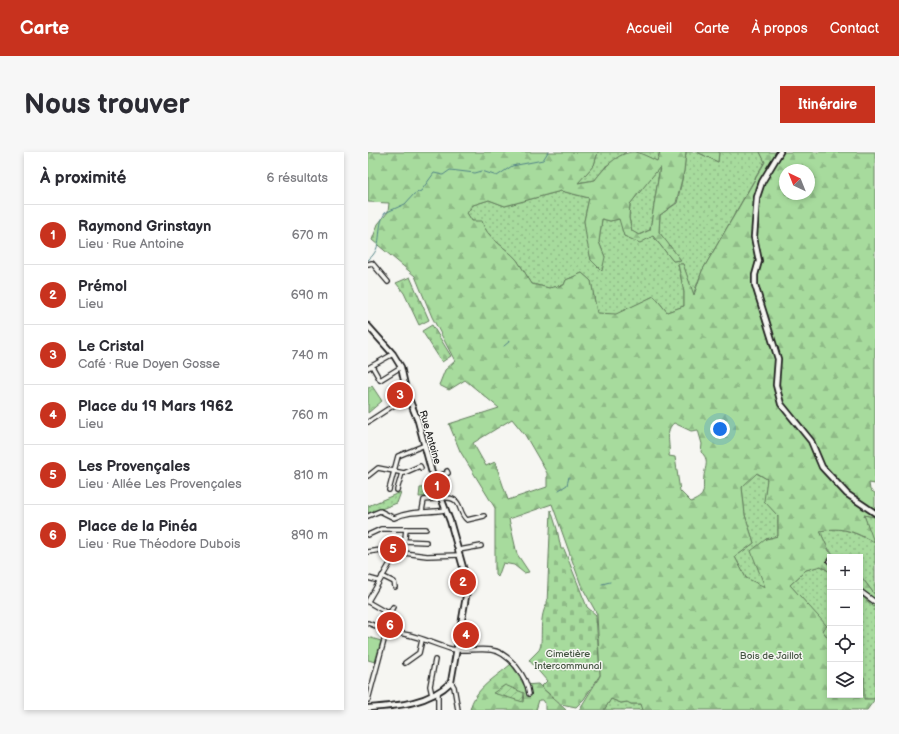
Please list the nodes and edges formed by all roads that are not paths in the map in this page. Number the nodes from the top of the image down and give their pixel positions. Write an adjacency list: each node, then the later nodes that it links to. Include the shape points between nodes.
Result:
1 (780, 152): 23 (street, via 762,182 757,197 754,237 758,259 755,285 778,359 776,385 780,401 811,441 822,467 847,494)
2 (368, 264): 3 (street, via 372,263)
3 (388, 282)
4 (368, 326): 5 (street, Rue Antoine)
5 (393, 354): 6 (street); 7 (street, Rue Antoine)
6 (370, 367): 7 (street, via 380,380)
7 (401, 367): 8 (street, Rue Antoine)
8 (408, 396): 9 (street); 10 (street, Rue Antoine)
9 (368, 422)
10 (424, 445): 12 (street, via 398,456); 16 (street, Rue Antoine)
11 (421, 468): 14 (street, via 420,466)
12 (394, 470): 14 (street); 15 (street, via 378,468); 17 (street)
13 (448, 471): 16 (street)
14 (402, 473): 18 (street)
15 (368, 476)
16 (432, 477): 19 (street, Rue Antoine)
17 (389, 490)
18 (397, 490)
19 (440, 496): 21 (street, Rue Antoine); 25 (street, via 457,502 467,520)
20 (434, 499): 22 (street, via 424,500)
21 (445, 510): 22 (street); 34 (street, Rue Antoine)
22 (422, 511): 24 (street, via 416,514 405,513 394,518 380,511)
23 (875, 513)
24 (368, 516)
25 (484, 516)
26 (406, 529): 27 (street); 28 (street, via 381,529); 29 (street)
27 (426, 529)
28 (368, 535)
29 (403, 541): 30 (street); 33 (street)
30 (426, 542)
31 (481, 546): 34 (street)
32 (368, 552): 33 (street)
33 (397, 552): 34 (street, via 427,556); 35 (street)
34 (459, 553): 46 (street, Rue Antoine, via 468,585)
35 (382, 576): 37 (street); 38 (street, via 394,582)
36 (368, 578): 37 (street)
37 (379, 581): 40 (street)
38 (395, 586)
39 (863, 592): 41 (street)
40 (368, 600): 42 (street, via 389,614)
41 (875, 602)
42 (394, 607)
43 (368, 623): 44 (street, via 383,629)
44 (386, 633): 45 (street); 53 (street)
45 (422, 640): 46 (street); 48 (street, via 419,653)
46 (457, 650): 49 (street, Rue Antoine); 51 (street, via 491,650 500,653 519,669 528,686)
47 (435, 660): 52 (street, via 430,686)
48 (405, 663)
49 (451, 682): 50 (street); 58 (street)
50 (438, 692): 52 (street); 57 (street)
51 (529, 694)
52 (432, 696): 54 (street)
53 (368, 700)
54 (401, 704): 55 (street); 56 (street)
55 (368, 708)
56 (399, 710)
57 (438, 710)
58 (458, 710)

